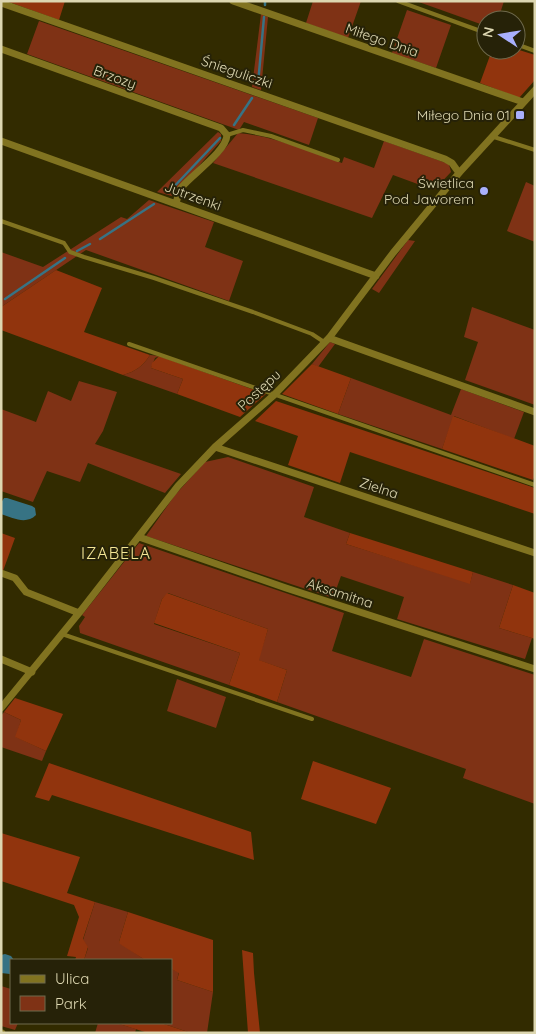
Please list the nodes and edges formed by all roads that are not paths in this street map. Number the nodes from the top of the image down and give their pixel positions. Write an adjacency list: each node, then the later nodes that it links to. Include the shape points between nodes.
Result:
1 (233, 1): 7 (street, Miłego Dnia)
2 (398, 1): 4 (lane)
3 (1, 3): 13 (street, Śnieguliczki, via 445,159)
4 (476, 29)
5 (1, 49): 8 (street, Brzozy, via 221,128)
6 (535, 90): 7 (street, Postępu)
7 (523, 102): 9 (street, Postępu)
8 (227, 135): 12 (lane, via 243,130); 14 (street, via 220,150 180,190)
9 (494, 136): 11 (lane); 13 (street, Postępu)
10 (1, 141): 14 (street, Jutrzenki)
11 (535, 150)
12 (338, 160)
13 (459, 173): 16 (street, Postępu)
14 (176, 203): 16 (street, Jutrzenki)
15 (1, 220): 17 (lane, via 64,243 70,252 154,278)
16 (376, 276): 17 (street, Postępu)
17 (327, 340): 19 (street, Postępu); 20 (street)
18 (129, 344): 19 (lane)
19 (274, 395): 21 (street, Postępu); 22 (lane)
20 (535, 412)
21 (215, 447): 23 (street, Postępu, via 178,486); 24 (street, Zielna)
22 (535, 485)
23 (139, 537): 26 (street, Postępu); 29 (street, Aksamitna)
24 (535, 553)
25 (1, 573): 26 (street, via 15,578 26,592)
26 (79, 613): 27 (street, Postępu)
27 (62, 634): 30 (street, Postępu); 32 (lane)
28 (1, 659): 30 (street)
29 (535, 670)
30 (32, 672): 31 (street, Postępu)
31 (1, 708)
32 (312, 719)

